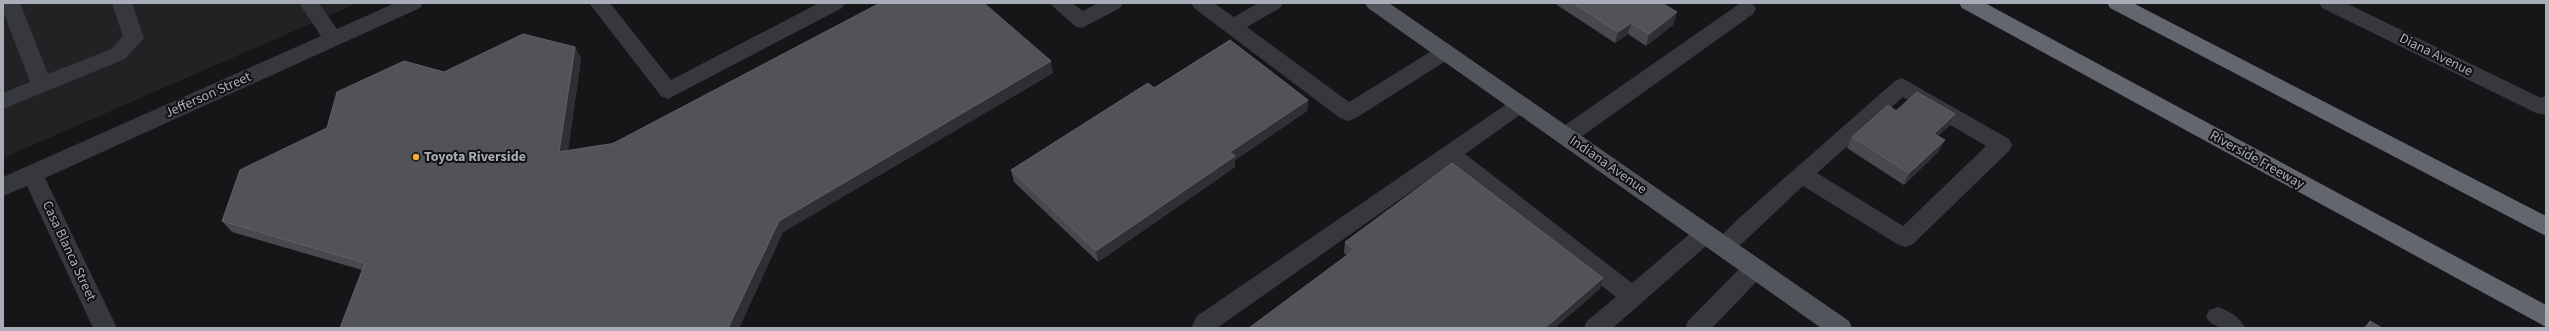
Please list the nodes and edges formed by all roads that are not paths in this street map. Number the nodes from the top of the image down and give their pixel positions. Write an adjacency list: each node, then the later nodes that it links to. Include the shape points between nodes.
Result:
1 (10, 3): 19 (street)
2 (122, 3): 19 (street, via 134,38 118,54)
3 (309, 3): 17 (street)
4 (413, 3): 17 (street, Jefferson Street)
5 (835, 3): 14 (street, via 668,91)
6 (1059, 3): 7 (street, via 1082,21)
7 (1113, 3)
8 (1202, 3): 16 (street)
9 (1273, 3): 16 (street)
10 (1375, 3): 18 (main road, Indiana Avenue)
11 (1969, 3): 33 (highway, Riverside Freeway)
12 (2117, 3): 28 (highway)
13 (2329, 3): 22 (street, Diana Avenue)
14 (606, 5)
15 (1746, 9): 23 (street)
16 (1233, 27): 18 (street, via 1348,113)
17 (333, 39): 25 (street, Jefferson Street)
18 (1445, 52): 21 (main road, Indiana Avenue)
19 (42, 85): 20 (street)
20 (3, 101)
21 (1521, 104): 23 (main road, Indiana Avenue); 24 (street)
22 (2545, 106)
23 (1566, 136): 29 (main road, Indiana Avenue)
24 (1450, 154): 32 (street); 35 (street, via 1206,323)
25 (32, 174): 27 (street, Jefferson Street); 34 (street, Casa Blanca Street)
26 (1802, 175): 26 (street, via 1902,86 2000,145 1905,238); 30 (street)
27 (3, 187)
28 (2546, 227)
29 (1706, 233): 30 (main road, Indiana Avenue); 32 (street)
30 (1725, 246): 31 (main road, Indiana Avenue)
31 (1755, 268): 37 (street); 38 (main road, Indiana Avenue)
32 (1632, 296): 36 (street)
33 (2546, 317)
34 (105, 328)
35 (1203, 328)
36 (1596, 328)
37 (1697, 328)
38 (1840, 328)

